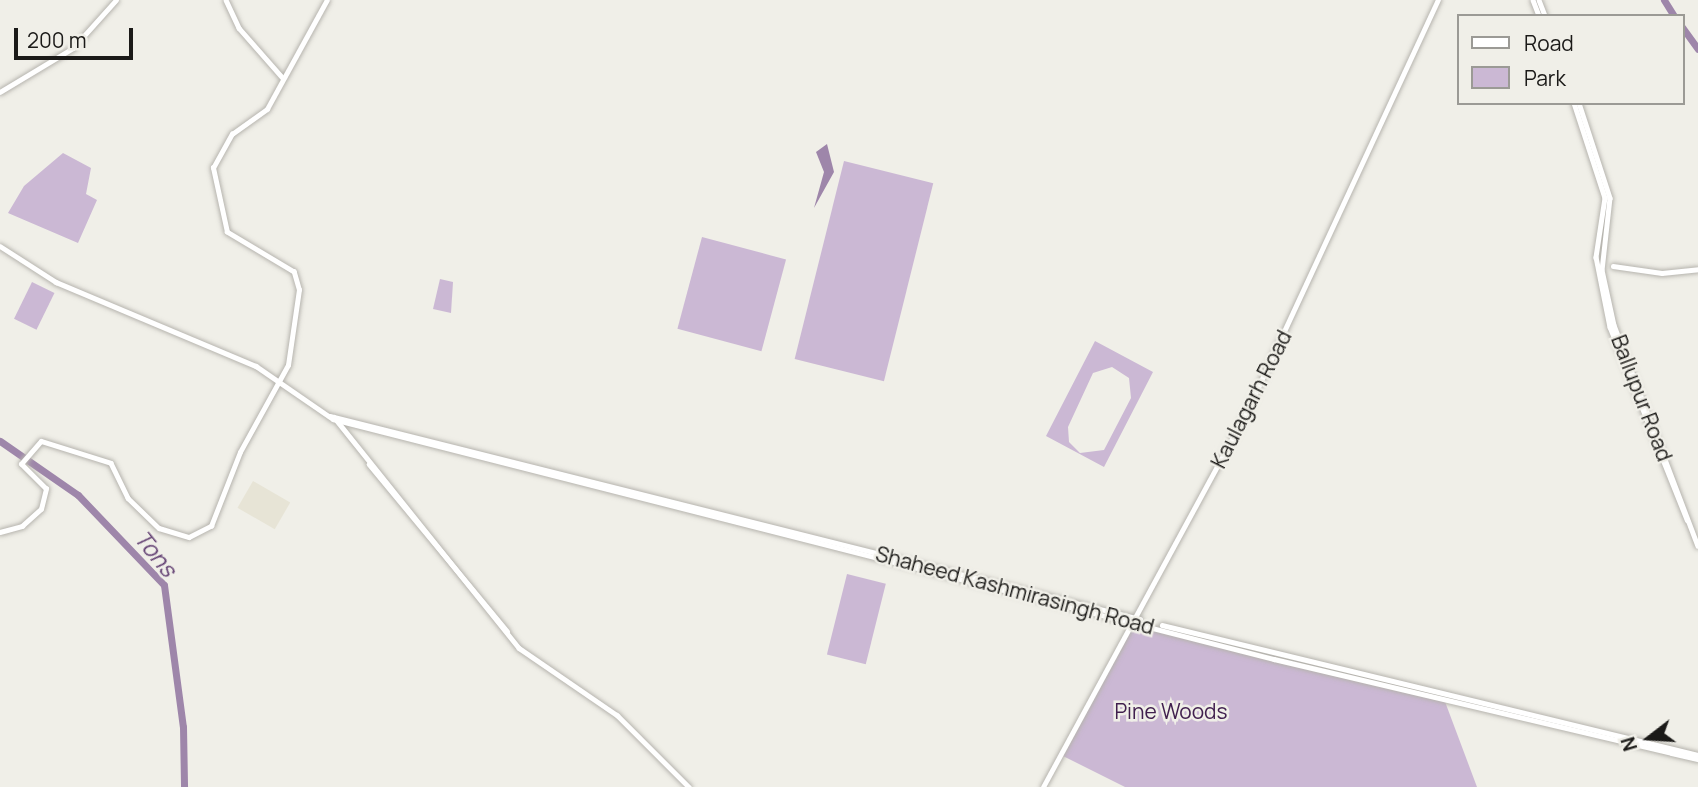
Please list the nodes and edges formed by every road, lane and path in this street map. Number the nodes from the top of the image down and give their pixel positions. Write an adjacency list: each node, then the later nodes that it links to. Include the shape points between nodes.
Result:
1 (116, 0): 6 (street, via 73,48)
2 (226, 0): 5 (street, via 239,28)
3 (327, 0): 5 (street)
4 (1438, 0): 17 (street, Kaulagarh Road, via 1248,409)
5 (284, 79): 12 (street, via 258,119 223,144 212,173 230,236 297,276 294,349)
6 (0, 92)
7 (1577, 105): 14 (street, Ballupur Road, via 1610,198 1602,270 1614,325)
8 (1577, 105): 14 (street, Ballupur Road, via 1604,205 1596,257 1609,327)
9 (0, 246): 12 (street, via 33,272)
10 (1613, 266): 11 (street, via 1662,273)
11 (1698, 269)
12 (281, 380): 13 (street); 15 (street, via 240,452 211,526 189,537 159,528 137,508 111,463 51,442 34,443 22,461 42,482 46,497 33,520)
13 (332, 417): 17 (street, Shaheed Kashmirasingh Road); 19 (street, via 536,664 617,715)
14 (1685, 516): 16 (street, Ballupur Road)
15 (0, 532)
16 (1698, 546)
17 (1134, 620): 18 (street, Shaheed Kashmirasingh Road); 20 (street, Kaulagarh Road)
18 (1698, 757)
19 (689, 787)
20 (1043, 787)

